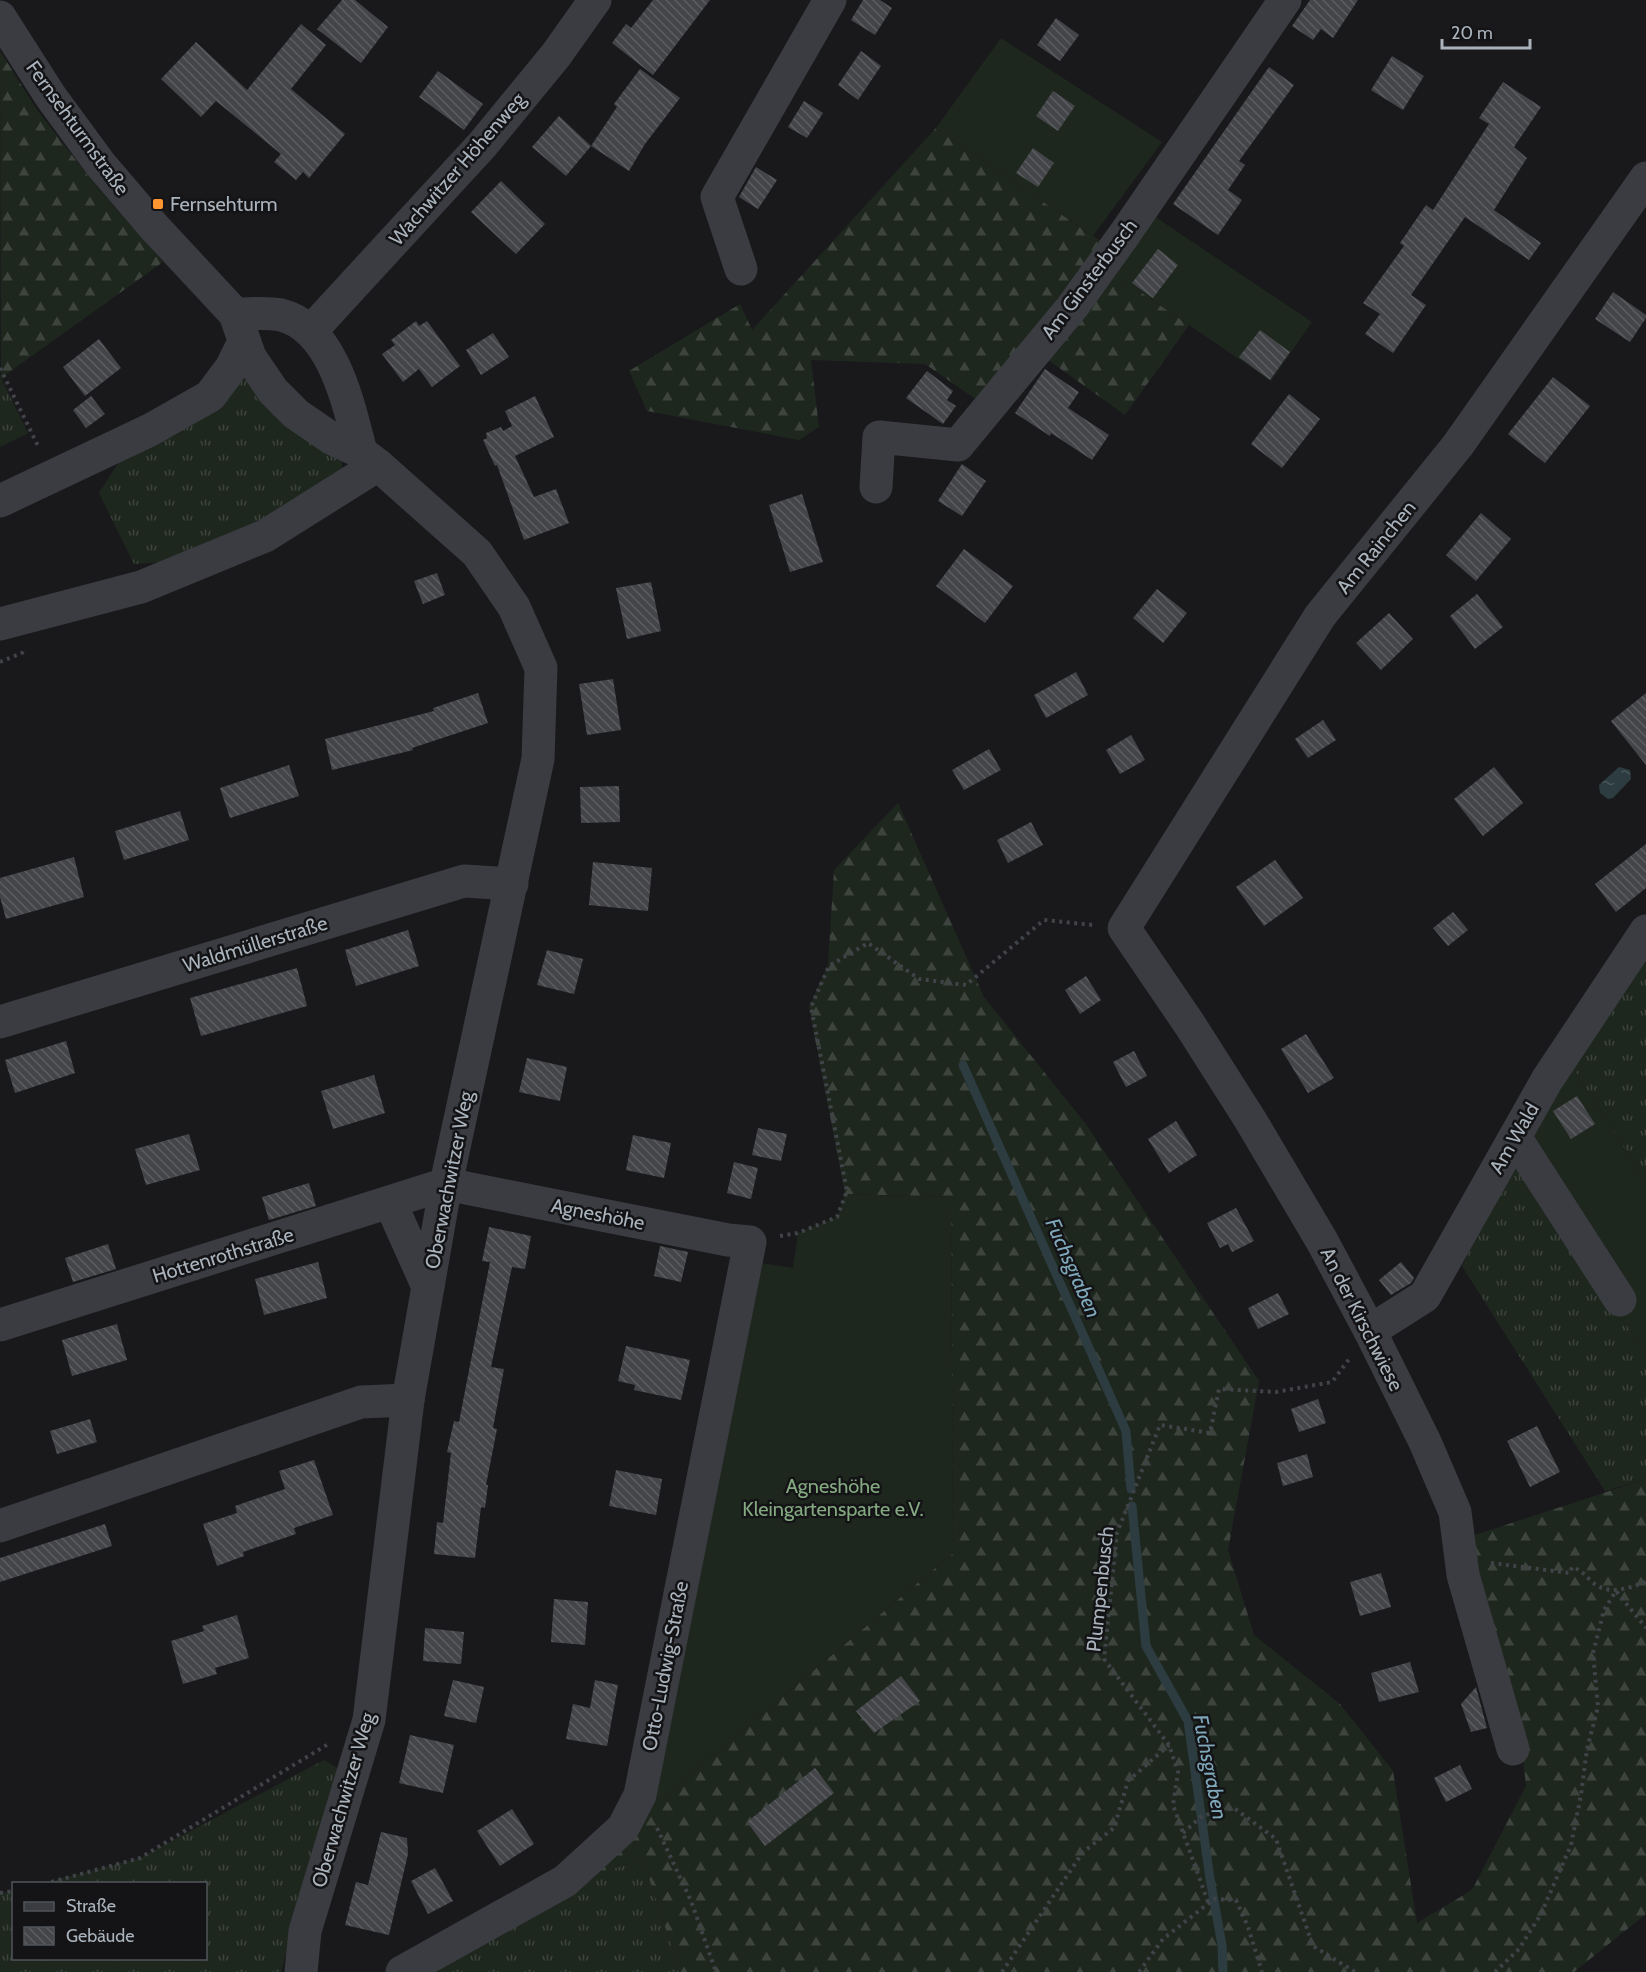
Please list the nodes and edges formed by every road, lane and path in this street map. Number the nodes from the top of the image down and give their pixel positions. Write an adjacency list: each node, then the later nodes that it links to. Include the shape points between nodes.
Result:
1 (595, 0): 8 (street, Wachwitzer Höhenweg, via 483,144)
2 (830, 0): 6 (street, via 717,197)
3 (1285, 0): 12 (street, Am Ginsterbusch, via 1073,306 958,445 879,437)
4 (0, 16): 7 (street, Fernsehturmstraße, via 51,97 101,165)
5 (1646, 178): 16 (street, Am Rainchen, via 1458,445 1320,616)
6 (741, 269)
7 (239, 328): 8 (street, via 282,315); 10 (street, Oberwachwitzer Weg, via 250,357 273,391 296,414); 11 (street, via 231,368 210,396)
8 (311, 331): 10 (street, via 336,367)
9 (0, 368): 11 (path)
10 (370, 459): 14 (street, via 265,536 141,587); 15 (street, Oberwachwitzer Weg, via 477,554 514,607 541,668 538,759)
11 (52, 477): 13 (street)
12 (876, 487)
13 (0, 501)
14 (0, 624)
15 (512, 884): 18 (street, Waldmüllerstraße, via 464,881); 20 (street, Oberwachwitzer Weg)
16 (1124, 928): 22 (path, via 1044,920 966,985 919,979 868,943 829,966 811,1007 847,1191 837,1217 798,1233); 26 (street, An der Kirschwiese, via 1251,1121)
17 (1646, 931): 19 (street, Am Wald, via 1547,1080)
18 (0, 1022)
19 (1515, 1137): 24 (street); 26 (street, Am Wald, via 1425,1296)
20 (446, 1184): 21 (street, Hottenrothstraße); 22 (street, Agneshöhe); 23 (street, Oberwachwitzer Weg)
21 (390, 1202): 23 (street); 25 (street, Hottenrothstraße)
22 (750, 1242): 36 (street, Otto-Ludwig-Straße)
23 (428, 1287): 27 (street, Oberwachwitzer Weg)
24 (1620, 1300)
25 (0, 1325)
26 (1370, 1331): 34 (path, Plumpenbusch, via 1332,1382 1276,1392 1219,1389 1210,1433 1160,1425 1117,1533 1104,1659); 35 (street, An der Kirschwiese, via 1455,1512 1463,1575)
27 (408, 1400): 28 (street, via 361,1402); 33 (street, Oberwachwitzer Weg)
28 (0, 1526)
29 (1483, 1562): 31 (path, via 1569,1573 1572,1567 1583,1571 1600,1588)
30 (1646, 1582): 31 (path)
31 (1616, 1591): 32 (path); 47 (path, via 1604,1610 1593,1653 1598,1707 1571,1845 1541,1914 1519,1949)
32 (1646, 1628)
33 (369, 1720): 38 (path, via 140,1858); 40 (street, Oberwachwitzer Weg, via 305,1931)
34 (1168, 1745): 37 (path, Plumpenbusch, via 1178,1772 1173,1805); 43 (path, via 1128,1781 1114,1828 1083,1852)
35 (1513, 1749)
36 (640, 1795): 41 (street, Otto-Ludwig-Straße, via 623,1827 564,1881); 42 (path, via 691,1901)
37 (1183, 1833): 39 (path, Plumpenbusch); 46 (path, via 1202,1816 1234,1808 1276,1839 1313,1946)
38 (51, 1882)
39 (1208, 1902): 44 (path, via 1163,1939); 45 (path, via 1236,1900)
40 (301, 1972)
41 (402, 1972)
42 (716, 1972)
43 (1002, 1972)
44 (1139, 1972)
45 (1262, 1972)
46 (1355, 1972)
47 (1495, 1972)

